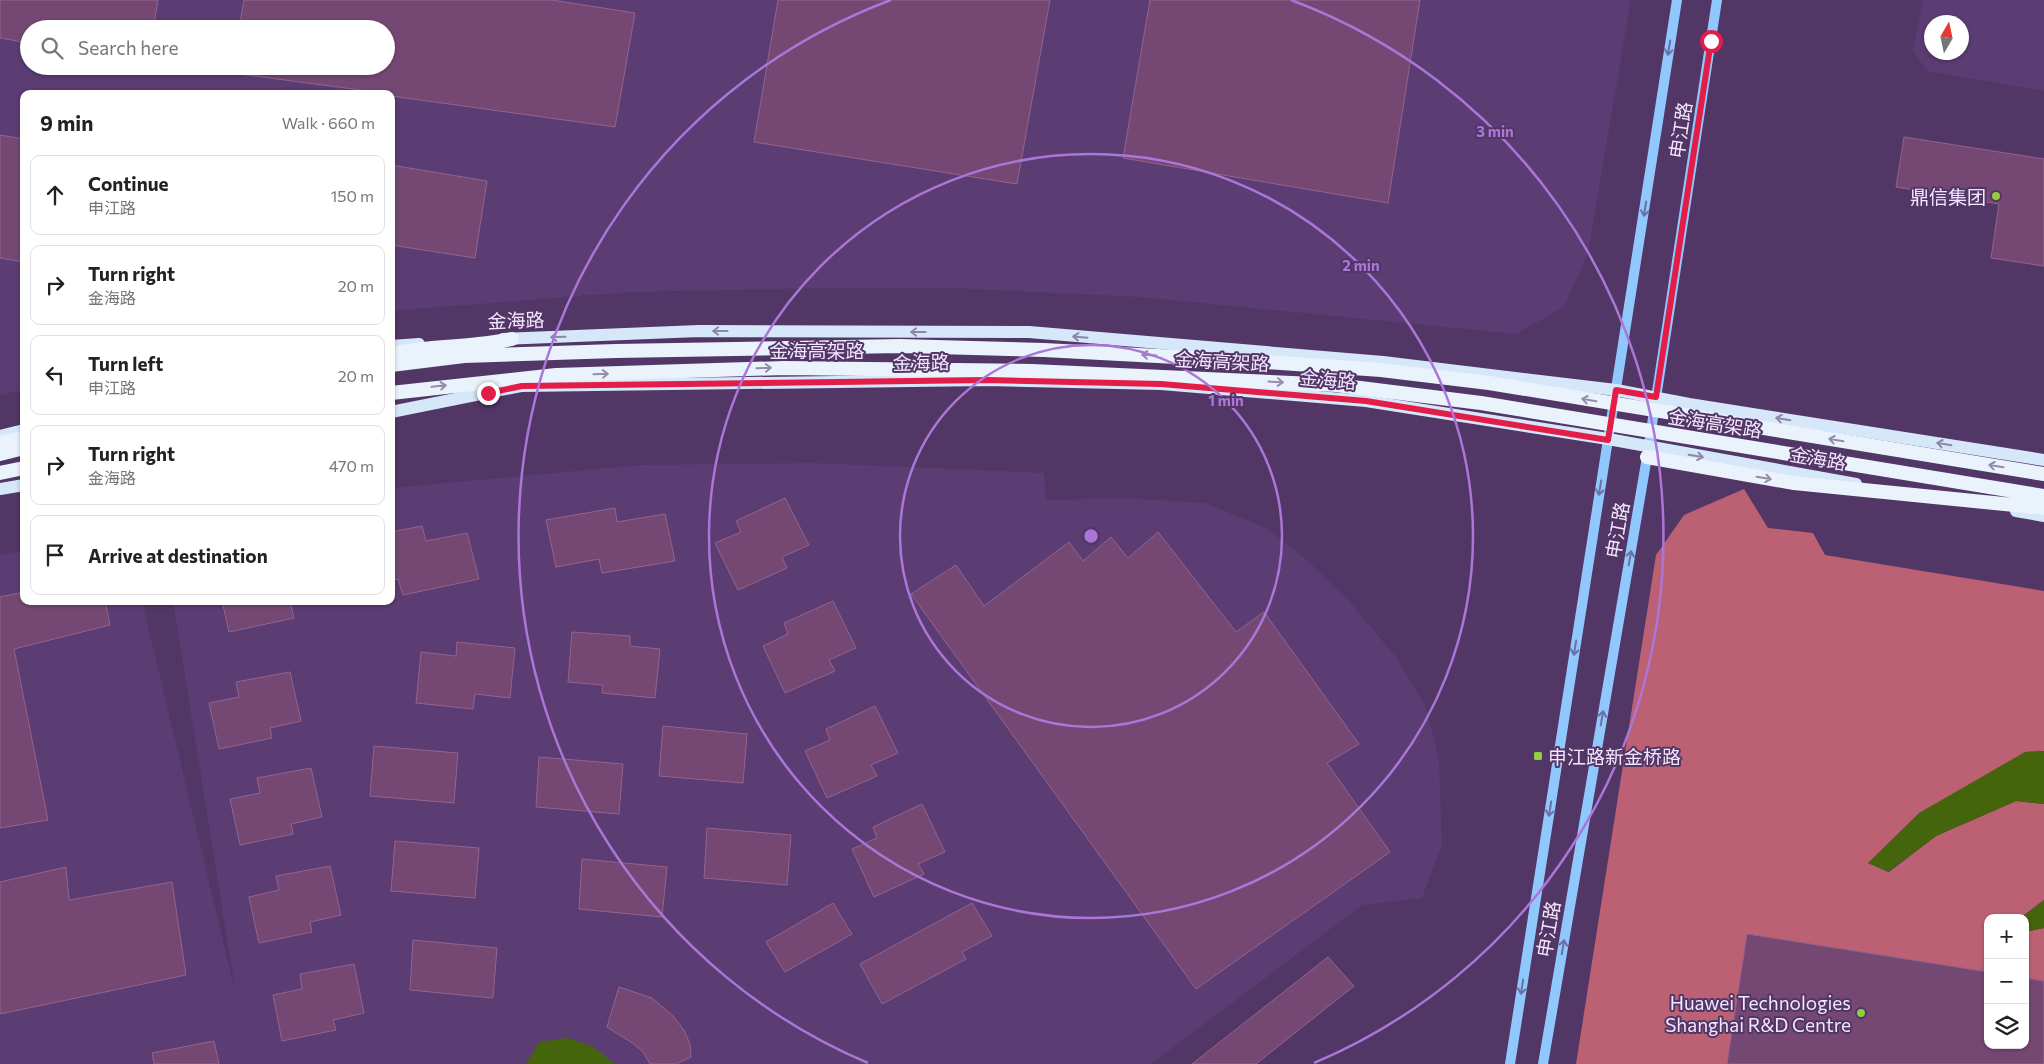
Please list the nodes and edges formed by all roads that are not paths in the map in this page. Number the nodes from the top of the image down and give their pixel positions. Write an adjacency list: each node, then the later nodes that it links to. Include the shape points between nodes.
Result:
1 (1677, 0): 7 (main road, 申江路, one-way to 7)
2 (1717, 0): 9 (main road, 申江路)
3 (512, 339): 4 (main road, 金海路); 5 (highway); 7 (main road, 金海路, one-way to 3, via 1383,362 1029,332 699,331)
4 (395, 346)
5 (395, 353)
6 (395, 365): 22 (highway, 金海高架路, one-way to 6, via 1489,383 1381,370 1252,361 900,346 616,351 483,356)
7 (1616, 390): 9 (main road, 金海路); 14 (main road, 申江路)
8 (395, 393): 25 (highway, 金海高架路, one-way to 25, via 556,375 784,368 1032,371 1336,385 1481,403)
9 (1656, 397): 17 (main road, 申江路); 19 (main road, 金海路, one-way to 9)
10 (395, 411): 14 (main road, 金海路, via 522,386 987,380 1142,384 1366,401)
11 (20, 431): 12 (main road)
12 (0, 436)
13 (20, 439): 15 (highway)
14 (1608, 440): 17 (main road, 金海路); 28 (main road, 申江路, one-way to 28)
15 (0, 443)
16 (20, 449): 18 (highway)
17 (1648, 452): 26 (highway, one-way to 26, via 1794,484); 27 (main road, 金海路, one-way to 27); 29 (main road, 申江路, one-way to 17)
18 (0, 454)
19 (2044, 460)
20 (20, 469): 21 (highway)
21 (0, 473)
22 (2044, 474)
23 (20, 486): 24 (main road)
24 (0, 489)
25 (2044, 496)
26 (2044, 508)
27 (2044, 516)
28 (1510, 1064)
29 (1543, 1064)

